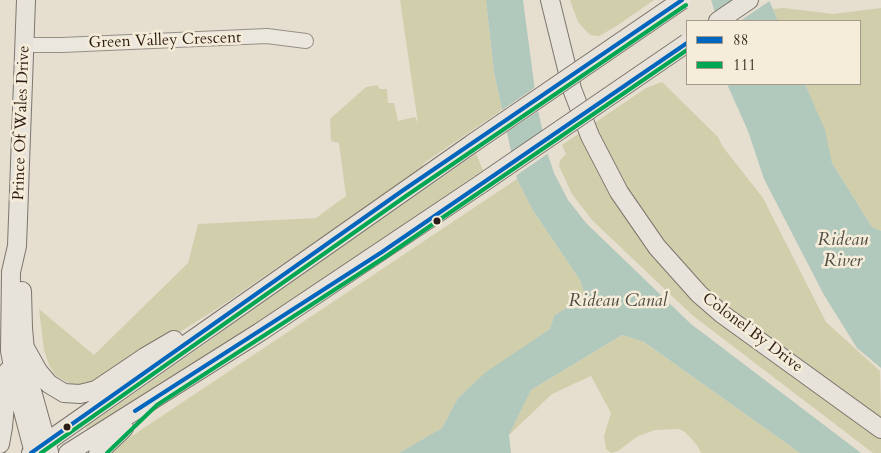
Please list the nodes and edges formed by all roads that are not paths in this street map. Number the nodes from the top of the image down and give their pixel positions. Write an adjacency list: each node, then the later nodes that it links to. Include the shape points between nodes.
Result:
1 (26, 0): 8 (main road, Prince Of Wales Drive)
2 (550, 0): 12 (main road, Colonel By Drive, via 572,89 590,136 619,192 657,247 699,294 722,314)
3 (682, 0): 9 (main road, bridge)
4 (749, 0): 5 (main road)
5 (719, 20)
6 (306, 41): 8 (street, Green Valley Crescent, via 267,36)
7 (686, 43): 11 (main road, bridge, via 481,184)
8 (24, 45): 10 (main road, Prince Of Wales Drive, via 17,246 22,272)
9 (264, 290): 10 (main road, via 145,357 89,393 72,395 52,387); 14 (main road)
10 (17, 348): 13 (main road); 14 (main road, Prince Of Wales Drive, via 30,384)
11 (153, 400): 15 (main road); 16 (main road)
12 (881, 429)
13 (0, 444)
14 (39, 451)
15 (68, 453)
16 (98, 453)

